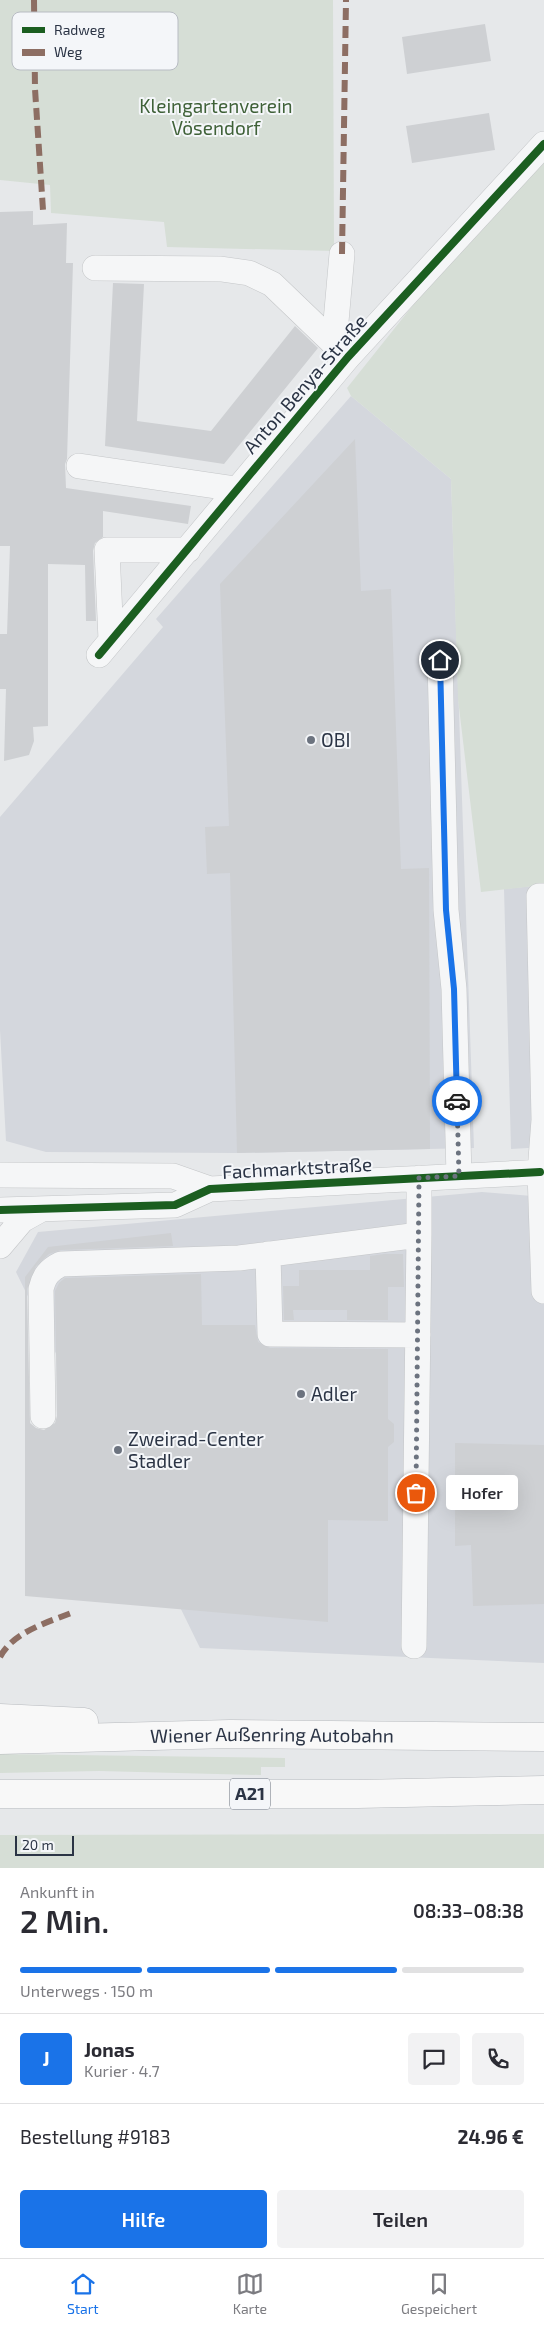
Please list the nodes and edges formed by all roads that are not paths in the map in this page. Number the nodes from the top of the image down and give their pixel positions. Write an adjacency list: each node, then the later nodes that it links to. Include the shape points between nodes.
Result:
1 (544, 144): 4 (street, Anton Benya-Straße)
2 (342, 254): 4 (street)
3 (95, 268): 4 (street, via 222,268 250,273 272,284)
4 (341, 350): 6 (street, Anton Benya-Straße)
5 (79, 466): 6 (street)
6 (236, 489): 7 (street, Anton Benya-Straße)
7 (188, 550): 7 (street, Anton Benya-Straße, via 105,647 107,550)
8 (440, 660): 13 (street, via 446,910 454,989)
9 (544, 896): 10 (street, via 539,896)
10 (544, 1119): 11 (street)
11 (542, 1172): 13 (street, Fachmarktstraße); 21 (street)
12 (0, 1175): 15 (street, Fachmarktstraße, via 173,1176)
13 (459, 1176): 14 (street, Fachmarktstraße)
14 (419, 1178): 15 (street, Fachmarktstraße); 18 (street)
15 (210, 1189): 17 (street, Fachmarktstraße, via 175,1206)
16 (0, 1210): 17 (street, Fachmarktstraße)
17 (40, 1210): 19 (street, via 22,1220)
18 (419, 1235): 20 (street); 22 (street)
19 (0, 1246)
20 (268, 1254): 22 (street, via 270,1334); 23 (street, via 239,1258 61,1264 52,1269 44,1278 41,1289)
21 (544, 1291)
22 (418, 1335): 24 (street)
23 (43, 1416)
24 (414, 1646)
25 (0, 1711): 26 (highway)
26 (230, 1734): 27 (highway, Wiener Außenring Autobahn); 28 (highway, Wiener Außenring Autobahn)
27 (544, 1737)
28 (0, 1740)
29 (544, 1790): 30 (highway, A21, via 358,1794)
30 (0, 1794)

